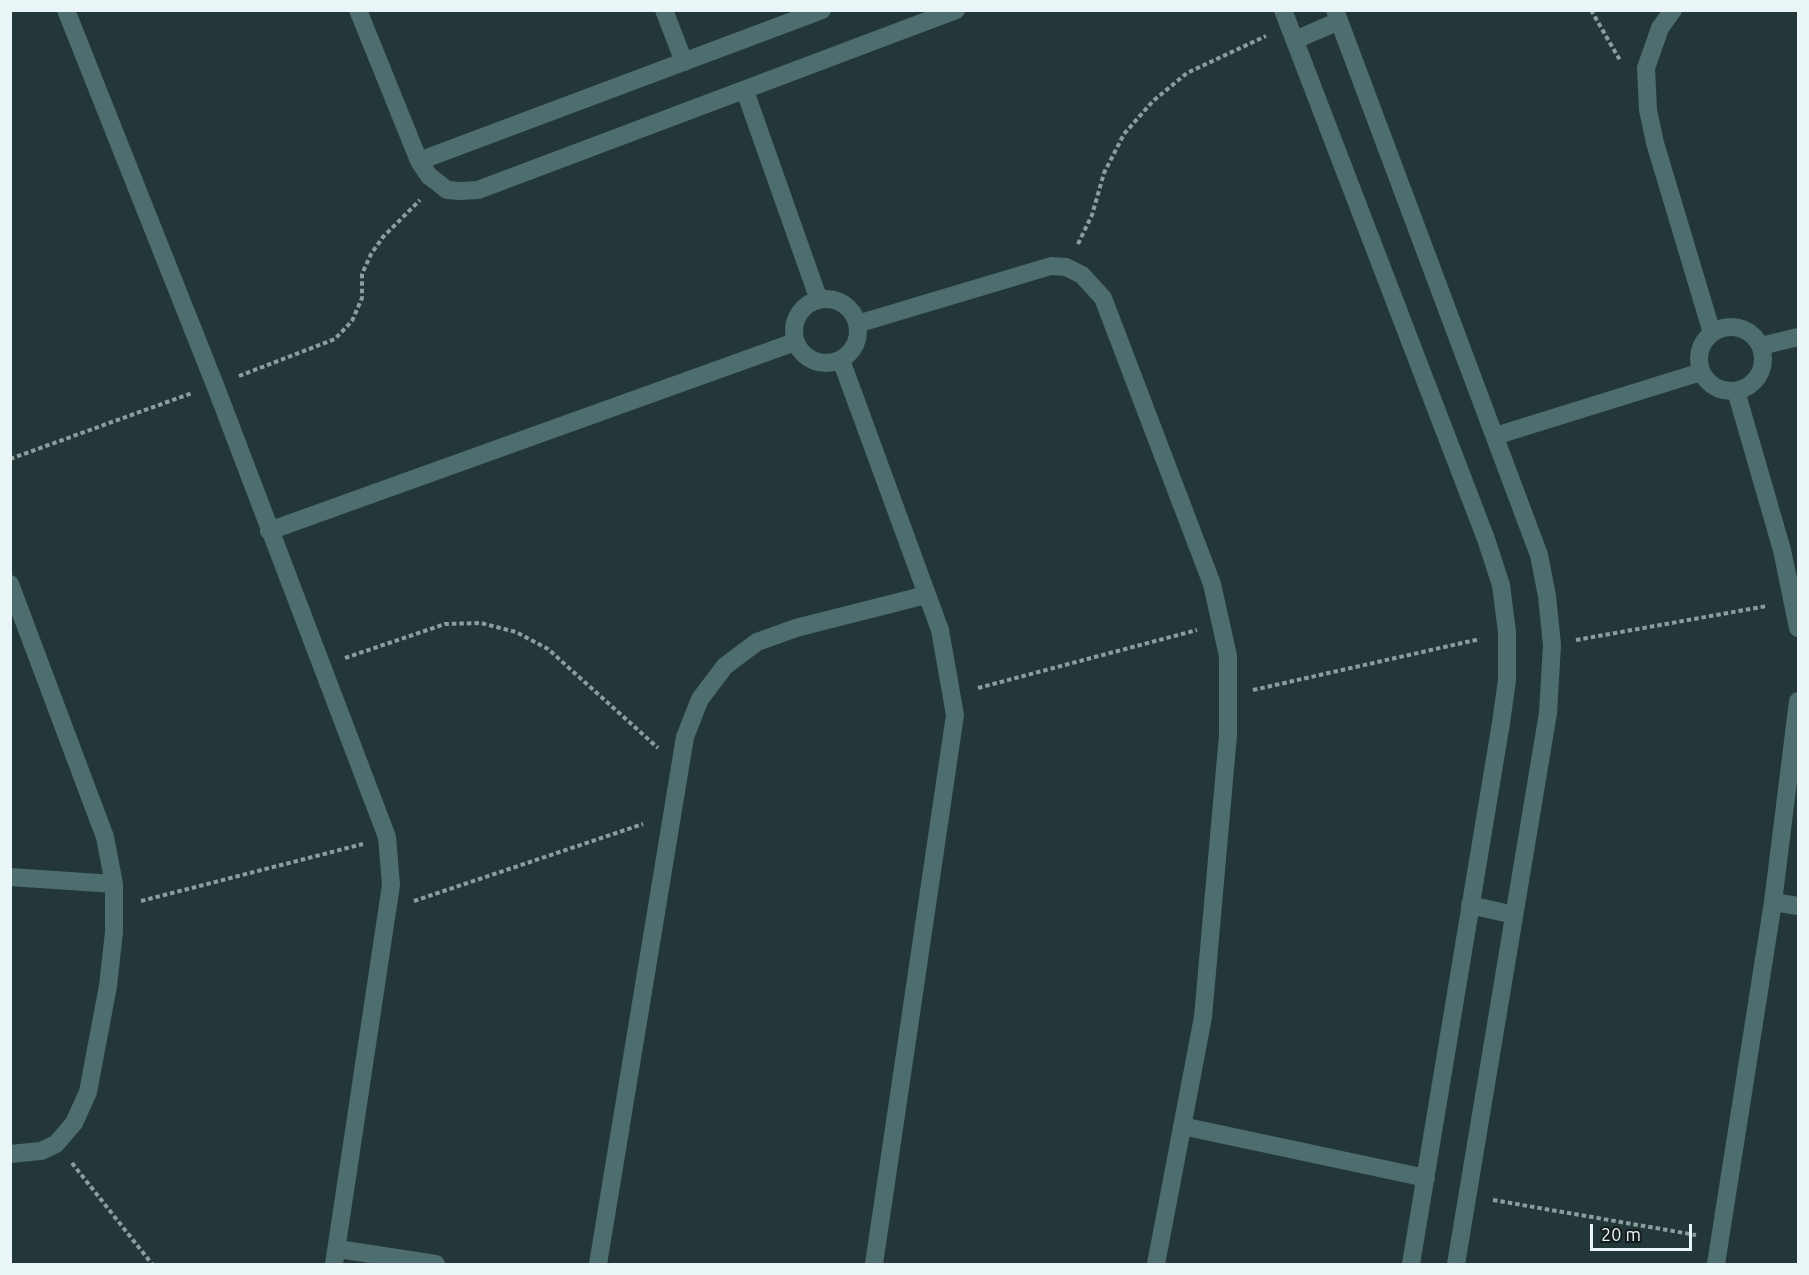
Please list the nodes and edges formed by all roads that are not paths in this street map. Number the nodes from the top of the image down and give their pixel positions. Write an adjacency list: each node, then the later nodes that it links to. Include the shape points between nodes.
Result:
1 (66, 10): 22 (street)
2 (358, 10): 11 (street)
3 (664, 10): 9 (street)
4 (822, 10): 9 (street)
5 (956, 10): 10 (street)
6 (1673, 10): 14 (street, via 1660,28 1646,68 1648,110)
7 (1337, 16): 8 (street); 21 (street)
8 (1289, 25): 30 (street, via 1501,585 1508,632 1507,680)
9 (684, 62): 11 (street)
10 (745, 91): 11 (street, via 478,190 447,189 429,176); 12 (street)
11 (419, 160)
12 (819, 300): 13 (street, via 843,304); 16 (street, via 811,302 798,315)
13 (857, 324): 18 (street, via 855,344); 33 (street, via 1051,266 1066,267 1082,275 1103,298 1212,584 1228,656 1228,735 1203,1017)
14 (1712, 333): 17 (street, via 1734,327 1745,330); 19 (street, via 1699,354)
15 (1798, 337): 17 (street)
16 (795, 342): 18 (street, via 814,361); 22 (street)
17 (1761, 346): 20 (street, via 1762,369 1747,388)
18 (841, 360): 24 (street)
19 (1701, 372): 20 (street, via 1716,388); 21 (street)
20 (1736, 391): 25 (street, via 1782,550)
21 (1495, 436): 32 (street, via 1539,555 1552,645 1548,713)
22 (269, 531): 36 (street, via 382,819 391,863)
23 (10, 584): 28 (street, via 92,796)
24 (926, 595): 38 (street, via 795,628 757,642 725,666 700,699 680,768); 39 (street, via 940,630 954,715)
25 (1798, 628)
26 (1798, 701): 29 (street)
27 (10, 877): 28 (street)
28 (114, 884): 34 (street, via 108,986 88,1092 74,1123 56,1144 41,1151)
29 (1773, 902): 31 (street); 43 (street)
30 (1470, 906): 32 (street); 35 (street)
31 (1798, 906)
32 (1514, 915): 42 (street)
33 (1182, 1126): 35 (street); 40 (street)
34 (10, 1154)
35 (1426, 1178): 41 (street)
36 (336, 1257): 37 (street)
37 (436, 1264)
38 (598, 1264)
39 (874, 1264)
40 (1156, 1264)
41 (1411, 1264)
42 (1456, 1264)
43 (1716, 1264)

